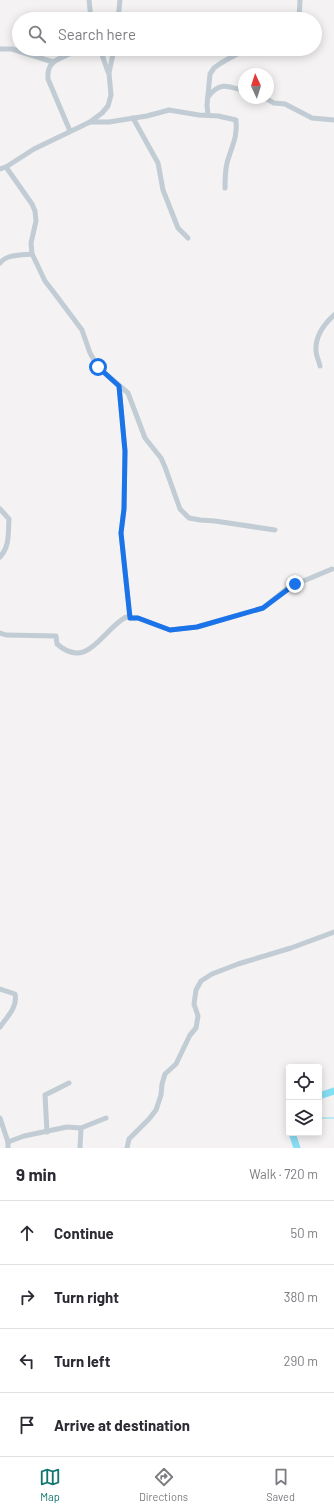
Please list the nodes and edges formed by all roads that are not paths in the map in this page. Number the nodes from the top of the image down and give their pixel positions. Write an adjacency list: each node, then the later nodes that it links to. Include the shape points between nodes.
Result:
1 (89, 0): 4 (street)
2 (120, 0): 5 (street)
3 (300, 0): 6 (street)
4 (90, 12)
5 (119, 12)
6 (299, 12)
7 (0, 49): 8 (street)
8 (12, 49)
9 (34, 56): 14 (street)
10 (63, 56): 14 (street)
11 (103, 56): 15 (street)
12 (113, 56): 15 (street)
13 (233, 56): 17 (street, via 221,62 210,74)
14 (53, 62): 23 (street, via 48,79)
15 (109, 73): 22 (street, via 111,95 108,106)
16 (238, 89): 17 (street, via 228,86 216,87)
17 (207, 97): 19 (street)
18 (274, 103): 21 (street, via 285,104 312,118)
19 (208, 115): 20 (street, via 169,110); 26 (street, via 232,118 236,122 235,141 226,171)
20 (133, 118): 22 (street); 27 (street, via 158,163 163,190 178,228)
21 (334, 120)
22 (90, 122): 23 (street)
23 (70, 131): 24 (street)
24 (6, 167): 25 (street); 28 (street, via 35,211)
25 (0, 169)
26 (225, 188)
27 (188, 238)
28 (32, 254): 29 (street, via 12,256); 32 (street, via 48,285 82,330 98,367)
29 (0, 263)
30 (334, 315): 31 (street, via 324,324 319,335 316,351)
31 (320, 366)
32 (119, 386): 34 (street, via 128,393 145,438 166,467 180,510 184,514 200,520); 37 (street, via 125,451 121,533)
33 (0, 509): 35 (street, via 10,519 9,539)
34 (275, 530)
35 (0, 557)
36 (332, 569): 37 (street, via 289,587 263,608 197,627 170,630 138,618)
37 (130, 618): 38 (street, via 122,619 111,627 99,642 77,654 70,653 57,644 56,636)
38 (0, 633)
39 (334, 932): 49 (street, via 238,964 201,981 196,990 194,1004 198,1016 196,1028 176,1064 165,1074 156,1110 129,1139)
40 (0, 988): 41 (street, via 15,994 16,1000)
41 (0, 1027)
42 (69, 1083): 46 (street, via 45,1095)
43 (0, 1118): 47 (street)
44 (106, 1118): 45 (street)
45 (81, 1128): 46 (street, via 67,1127); 48 (street)
46 (47, 1132): 47 (street, via 24,1136)
47 (8, 1145)
48 (80, 1148)
49 (127, 1148)

